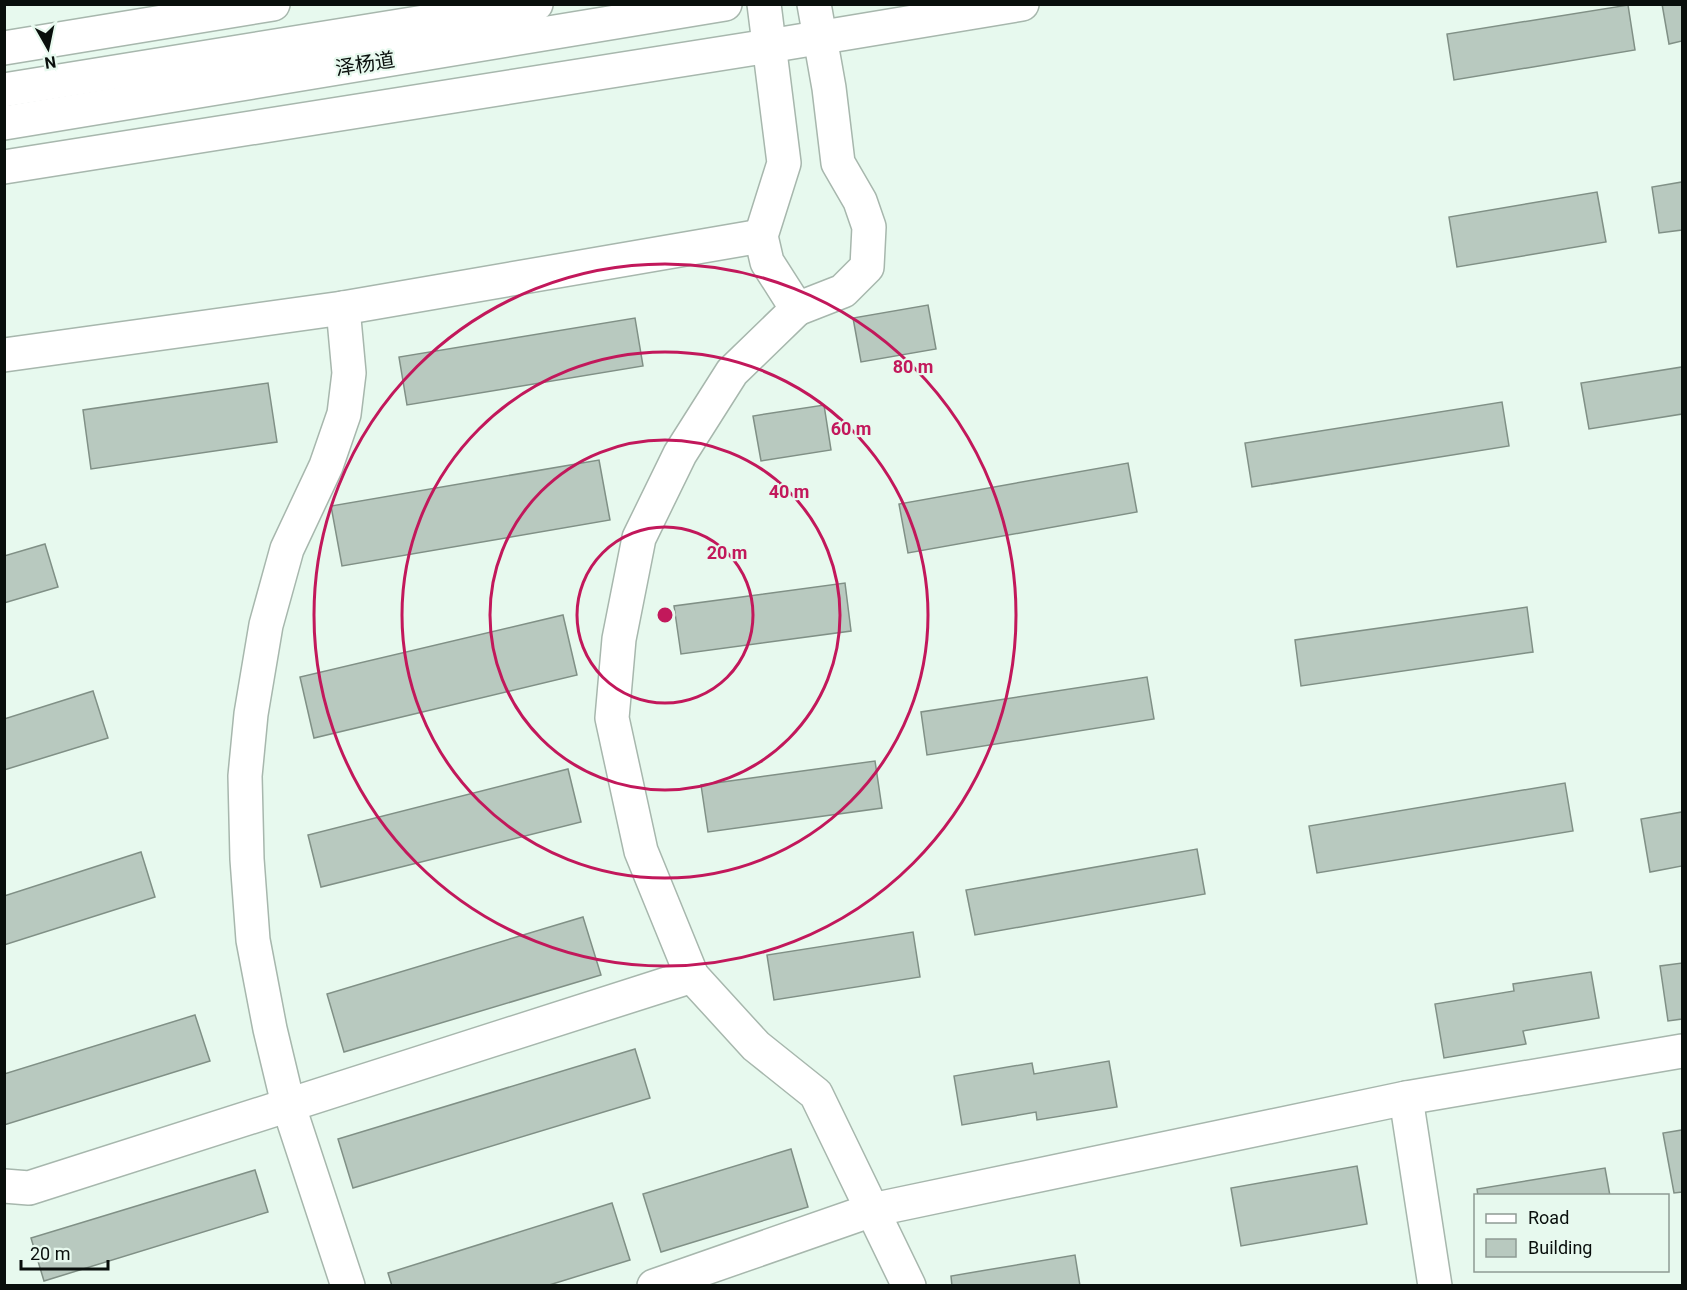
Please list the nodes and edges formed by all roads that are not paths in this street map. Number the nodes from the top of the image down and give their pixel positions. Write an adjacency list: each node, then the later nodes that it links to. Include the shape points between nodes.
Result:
1 (273, 4): 7 (street)
2 (536, 4): 11 (street, 泽杨道)
3 (725, 4): 13 (street, 泽杨道)
4 (764, 4): 9 (street)
5 (814, 4): 8 (street)
6 (1022, 4): 8 (street)
7 (159, 14): 10 (street); 11 (street)
8 (820, 38): 9 (street); 19 (street, via 838,163 860,201 869,228 867,267 843,291)
9 (769, 46): 15 (street); 17 (street, via 784,164)
10 (4, 48)
11 (169, 64): 12 (street, 泽杨道); 13 (street)
12 (4, 90)
13 (174, 96): 14 (street, 泽杨道); 15 (street)
14 (4, 123)
15 (183, 139): 16 (street)
16 (4, 167)
17 (761, 236): 18 (street); 19 (street, via 767,262)
18 (343, 308): 20 (street); 24 (street, via 349,373 344,414 326,466 287,549 266,625 245,777 252,940)
19 (797, 309): 21 (street, via 732,372 680,454 639,538 619,639 612,718 641,851)
20 (4, 355)
21 (692, 976): 24 (street); 26 (street, via 756,1046 816,1094)
22 (1683, 1051): 23 (street)
23 (1406, 1098): 26 (street); 30 (street)
24 (288, 1104): 25 (street, via 29,1188); 27 (street)
25 (4, 1186)
26 (872, 1210): 28 (street); 29 (street)
27 (348, 1286)
28 (654, 1286)
29 (909, 1286)
30 (1435, 1286)

